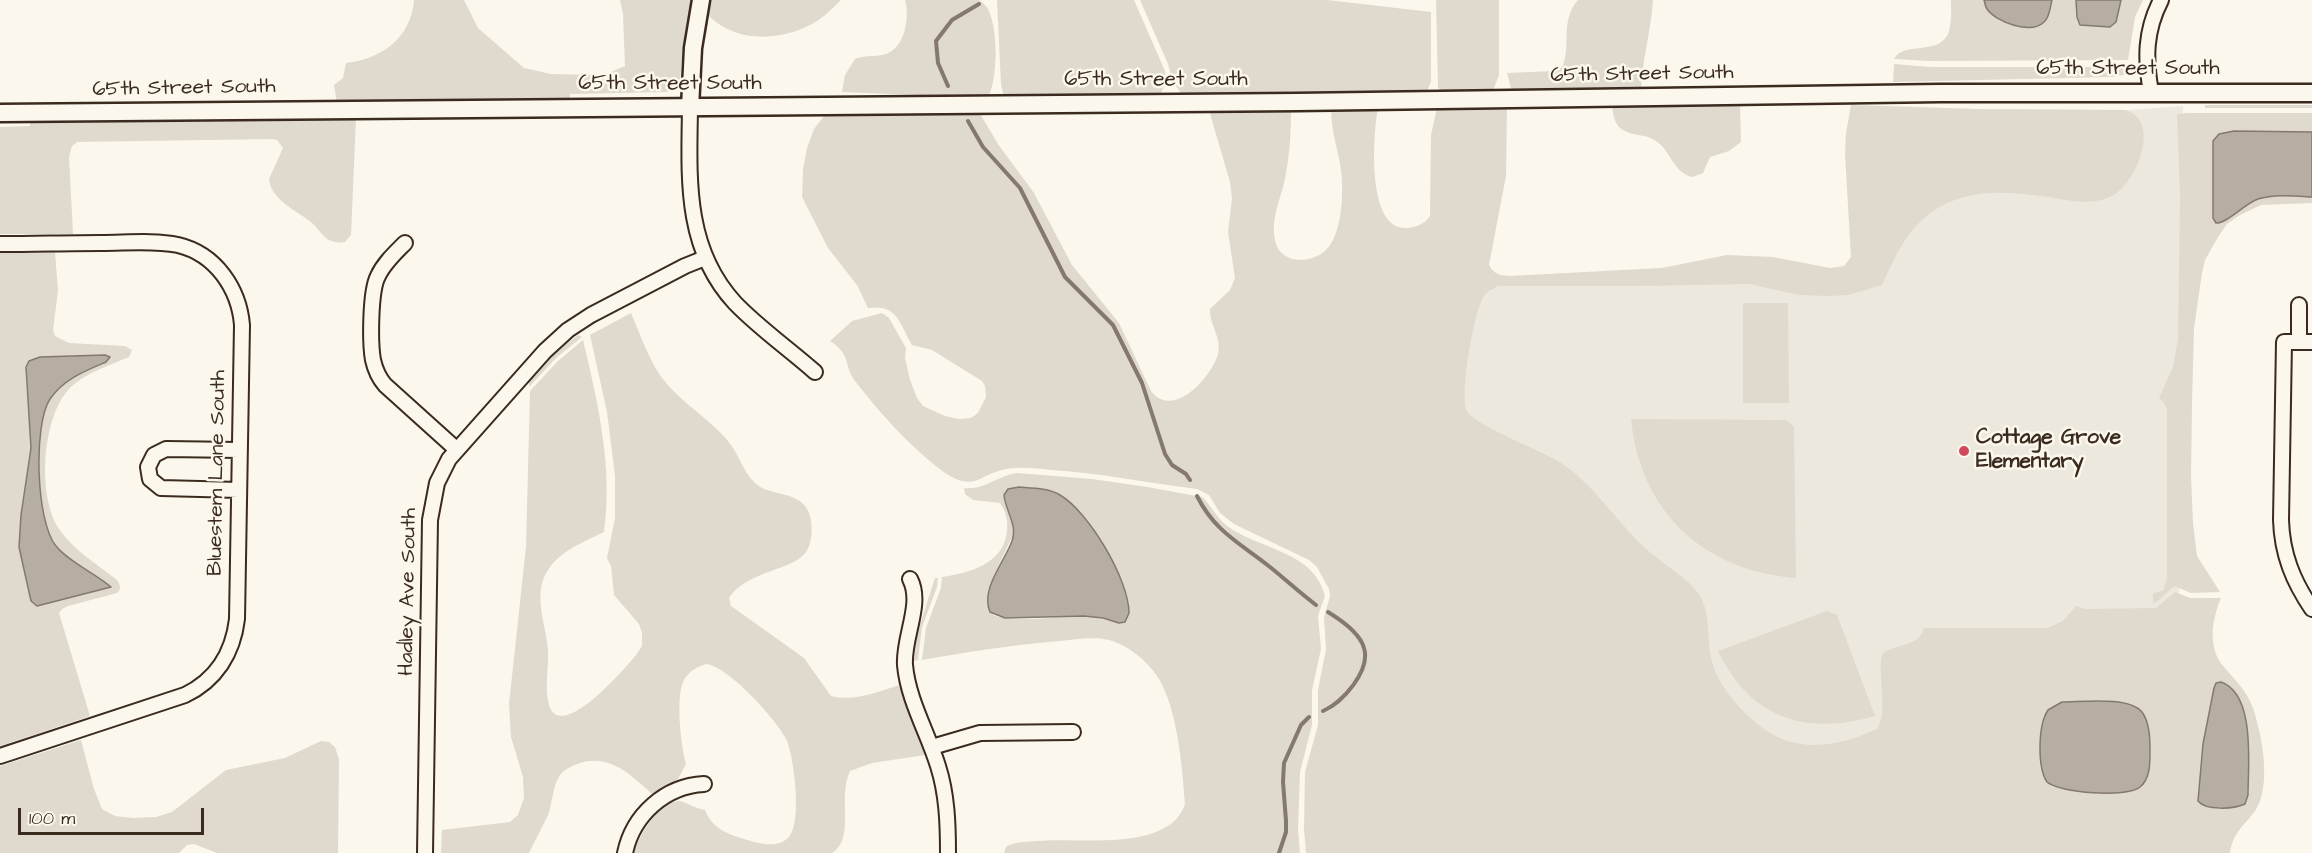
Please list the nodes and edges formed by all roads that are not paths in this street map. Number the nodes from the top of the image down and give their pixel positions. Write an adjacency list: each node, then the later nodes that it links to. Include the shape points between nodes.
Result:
1 (701, 0): 5 (street, via 693,48)
2 (2161, 0): 3 (street, via 2147,39)
3 (2151, 92): 4 (street, 65th Street South); 5 (street, 65th Street South)
4 (2312, 93)
5 (690, 108): 6 (street, 65th Street South); 9 (street, via 691,206)
6 (0, 113)
7 (405, 243): 13 (street, via 383,267 374,286 374,360 386,385)
8 (0, 244): 14 (street, Bluestem Lane South, via 170,244 194,251 215,266 233,289 241,319)
9 (705, 258): 12 (street, via 740,308); 13 (street, Hadley Ave South, via 568,330)
10 (2299, 304): 11 (street)
11 (2305, 342): 17 (street, via 2284,342 2281,520 2282,542 2291,574)
12 (815, 372)
13 (456, 449): 22 (street, Hadley Ave South, via 439,478 430,512)
14 (240, 450): 15 (street, Bluestem Lane South); 15 (street, via 166,449 154,455 148,467 150,479 162,488)
15 (239, 490): 20 (street, Bluestem Lane South, via 236,625 229,651 213,675 185,695)
16 (910, 579): 19 (street, via 914,605 906,638 905,666)
17 (2312, 609)
18 (1073, 732): 19 (street, via 980,734)
19 (932, 747): 24 (street, via 944,790)
20 (0, 756)
21 (704, 784): 23 (street, via 678,789 654,804 636,825)
22 (425, 853)
23 (625, 853)
24 (948, 853)

